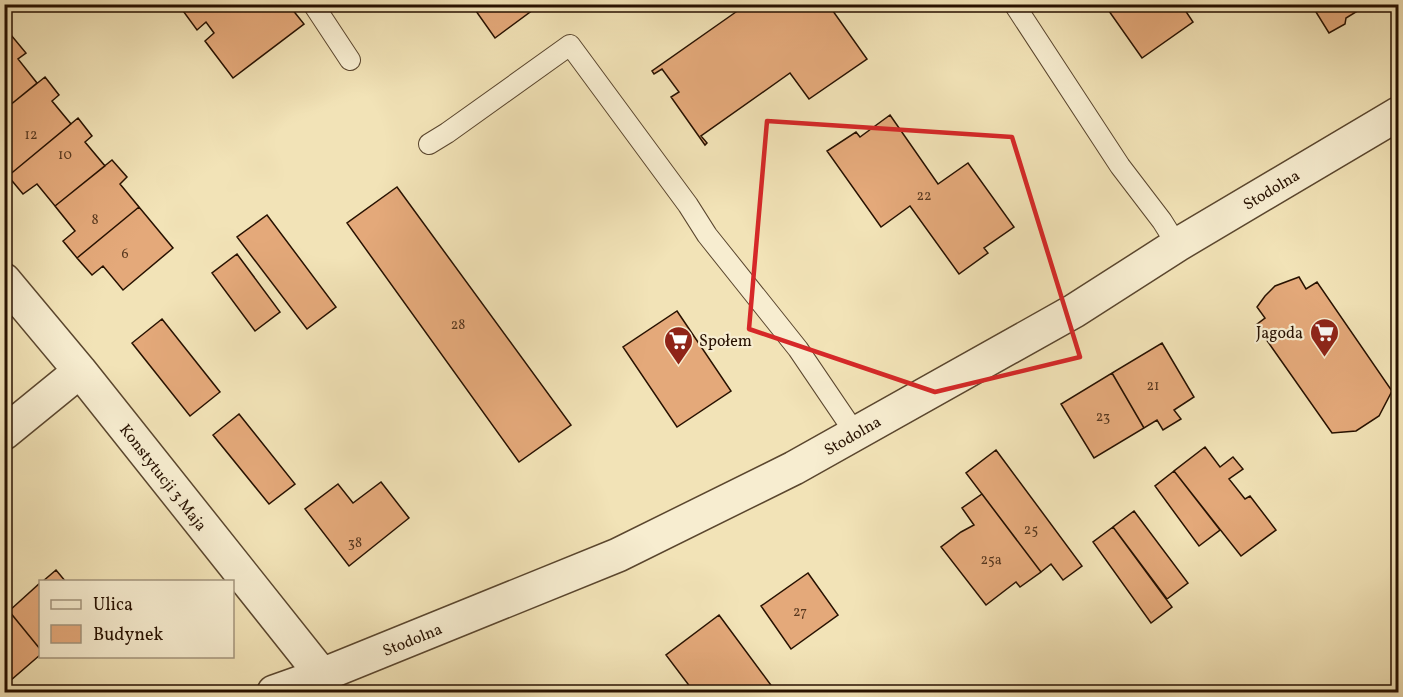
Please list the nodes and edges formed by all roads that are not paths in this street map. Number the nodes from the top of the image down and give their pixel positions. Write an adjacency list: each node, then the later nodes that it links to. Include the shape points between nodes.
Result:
1 (313, 4): 3 (lane)
2 (1014, 4): 6 (lane)
3 (350, 60)
4 (1398, 114): 6 (street, Stodolna)
5 (429, 144): 10 (lane, via 570,45 707,235 798,349)
6 (1177, 245): 10 (street, Stodolna, via 1074,310)
7 (4, 280): 8 (street, Konstytucji 3 Maja)
8 (80, 371): 9 (street); 11 (street, Konstytucji 3 Maja)
9 (4, 433)
10 (855, 433): 11 (street, Stodolna, via 794,468 618,555)
11 (322, 675): 12 (street, Stodolna)
12 (274, 693)

